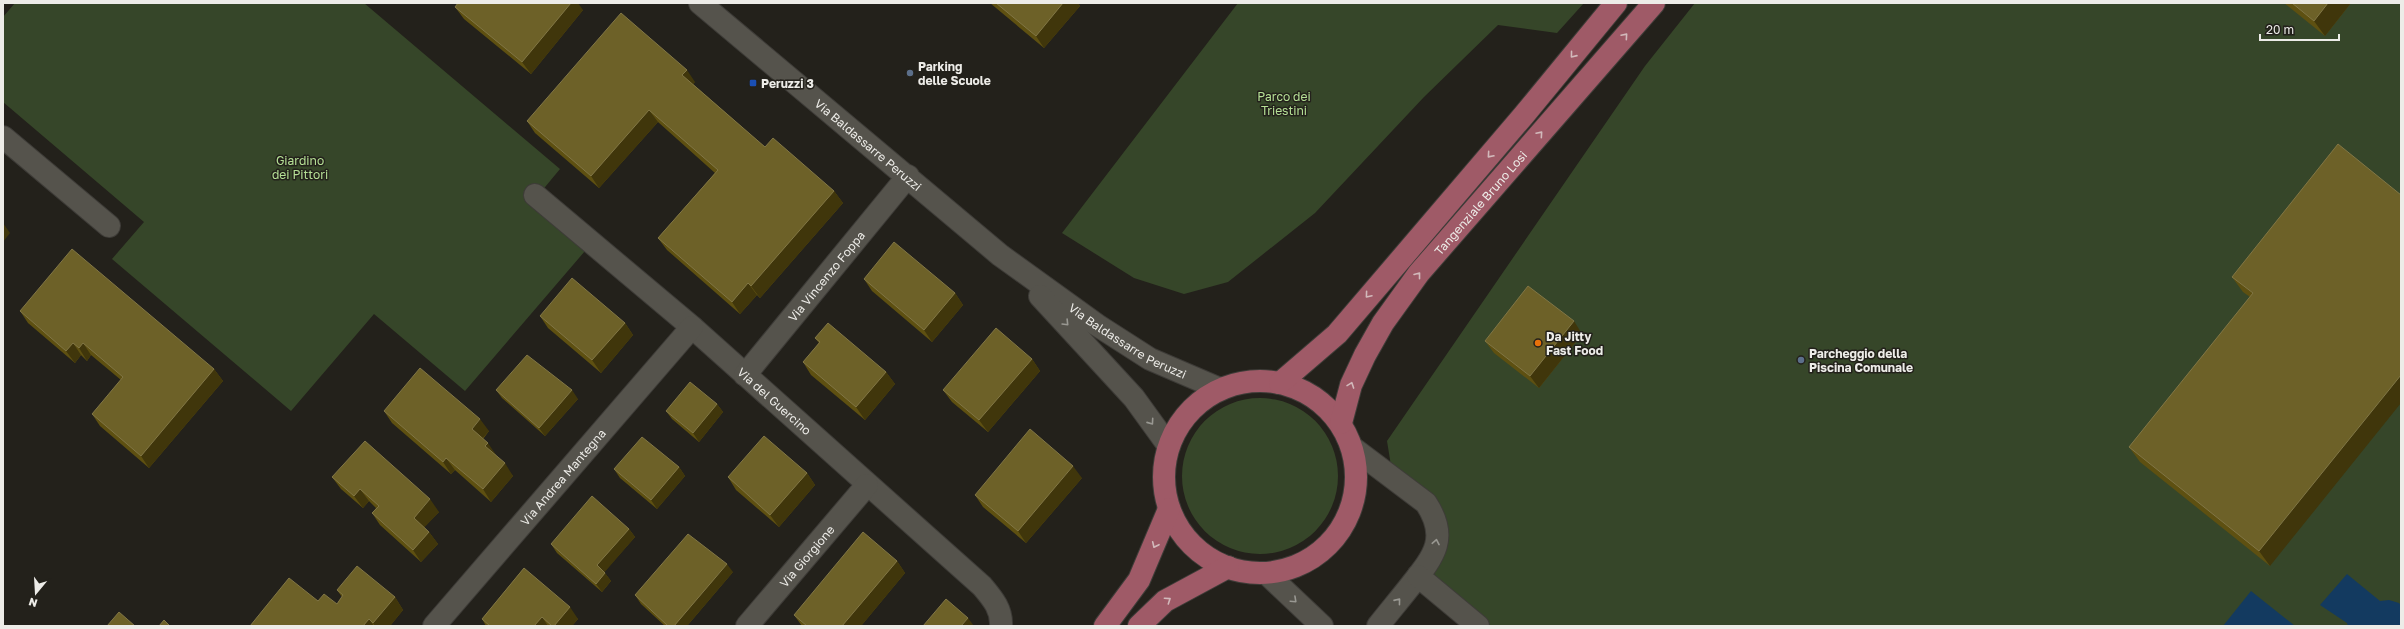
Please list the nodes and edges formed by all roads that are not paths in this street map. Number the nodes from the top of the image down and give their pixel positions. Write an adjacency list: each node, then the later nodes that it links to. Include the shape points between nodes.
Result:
1 (700, 3): 5 (street, Via Baldassarre Peruzzi)
2 (1616, 3): 11 (main road, Tangenziale Bruno Losi, one-way to 11, via 1338,334)
3 (1654, 3): 13 (main road, Tangenziale Bruno Losi, one-way to 3, via 1350,385 1365,355 1383,323 1419,274)
4 (3, 137): 7 (street)
5 (908, 176): 8 (street, Via Baldassarre Peruzzi); 10 (street, Via Vincenzo Foppa)
6 (535, 195): 9 (street, Via del Guercino)
7 (109, 226)
8 (1000, 255): 12 (street, Via Baldassarre Peruzzi, via 1150,360); 14 (street, Via Baldassarre Peruzzi, one-way to 14, via 1107,366)
9 (692, 327): 10 (street, Via del Guercino); 22 (street, Via Andrea Mantegna)
10 (745, 375): 16 (street, Via del Guercino)
11 (1280, 383): 12 (main road, via 1271,380 1231,384); 13 (main road, via 1298,388 1322,402)
12 (1220, 389): 14 (main road, via 1204,397 1182,418)
13 (1341, 423): 15 (main road)
14 (1168, 445): 17 (main road, via 1163,475)
15 (1353, 448): 19 (main road, via 1357,474 1354,503 1341,530 1321,552 1295,567); 20 (street, one-way to 15, via 1432,559 1436,544 1438,531 1434,514 1426,503)
16 (867, 485): 21 (street, Via del Guercino, via 982,586 995,601); 23 (street, Via Giorgione)
17 (1170, 509): 18 (main road, via 1185,538 1208,558); 24 (main road, one-way to 24, via 1139,580)
18 (1228, 567): 19 (main road); 25 (main road, one-way to 18, via 1165,601)
19 (1266, 573): 26 (street, one-way to 26)
20 (1418, 576): 27 (street, one-way to 20); 28 (street)
21 (1001, 622)
22 (434, 626)
23 (747, 626)
24 (1105, 626)
25 (1139, 626)
26 (1322, 626)
27 (1378, 626)
28 (1478, 626)

